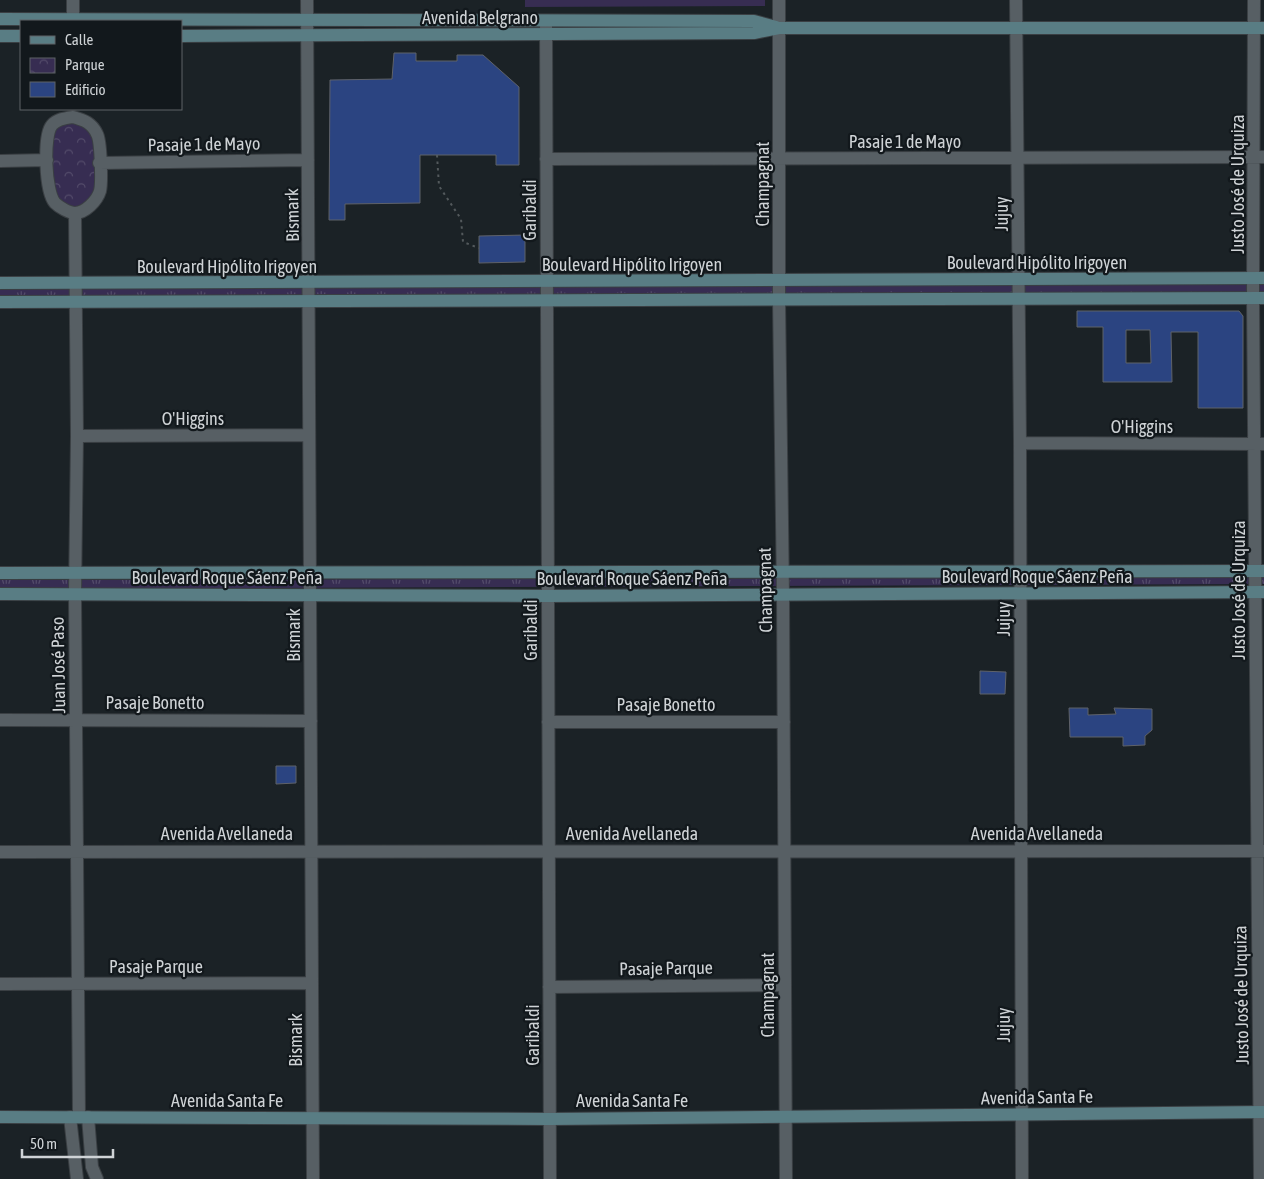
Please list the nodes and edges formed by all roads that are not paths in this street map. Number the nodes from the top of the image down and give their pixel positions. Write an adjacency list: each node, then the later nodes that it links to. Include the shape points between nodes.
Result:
1 (73, 0): 7 (street)
2 (307, 0): 8 (street, Bismark)
3 (779, 0): 10 (street, Champagnat)
4 (1016, 0): 12 (street, Jujuy)
5 (1254, 0): 11 (street, Justo José de Urquiza)
6 (0, 19): 7 (street, Avenida Belgrano)
7 (73, 20): 8 (street, Avenida Belgrano)
8 (307, 20): 9 (street, Avenida Belgrano); 13 (street, Bismark)
9 (546, 20): 10 (street, Avenida Belgrano, via 754,21); 14 (street, Garibaldi)
10 (779, 28): 12 (street, Avenida Belgrano); 14 (street, Avenida Belgrano, via 754,33); 20 (street, Champagnat)
11 (1259, 28): 12 (street, Avenida Belgrano); 19 (street, Justo José de Urquiza)
12 (1016, 29): 21 (street, Jujuy)
13 (307, 35): 14 (street, Avenida Belgrano); 17 (street, Avenida Belgrano); 24 (street, Bismark)
14 (546, 35): 22 (street, Garibaldi)
15 (0, 36): 16 (street)
16 (20, 36)
17 (182, 36)
18 (73, 113): 23 (street, via 52,124 47,134); 26 (street, via 85,120 98,135)
19 (1259, 157): 21 (street, Pasaje 1 de Mayo); 28 (street, Justo José de Urquiza)
20 (780, 158): 21 (street, Pasaje 1 de Mayo); 22 (street, Pasaje 1 de Mayo); 29 (street, Champagnat)
21 (1019, 158): 30 (street, Jujuy)
22 (546, 159): 31 (street, Garibaldi)
23 (47, 160): 25 (street); 27 (street, via 49,190 54,202)
24 (308, 160): 26 (street, Pasaje 1 de Mayo); 34 (street, Bismark)
25 (0, 161)
26 (100, 163): 27 (street, via 100,191 85,210)
27 (75, 213): 33 (street, Juan José Paso)
28 (1259, 278): 30 (street, Boulevard Hipólito Irigoyen); 35 (street, Justo José de Urquiza)
29 (779, 280): 30 (street, Boulevard Hipólito Irigoyen); 31 (street, Boulevard Hipólito Irigoyen); 37 (street, Champagnat)
30 (1018, 280): 36 (street, Jujuy)
31 (547, 282): 34 (street, Boulevard Hipólito Irigoyen); 41 (street, Garibaldi)
32 (0, 284): 33 (street, Boulevard Hipólito Irigoyen)
33 (75, 284): 34 (street, Boulevard Hipólito Irigoyen); 39 (street, Juan José Paso)
34 (310, 284): 40 (street, Bismark)
35 (1259, 298): 36 (street, Boulevard Hipólito Irigoyen); 45 (street, Justo José de Urquiza)
36 (1019, 299): 37 (street, Boulevard Hipólito Irigoyen); 44 (street, Jujuy)
37 (779, 300): 41 (street, Boulevard Hipólito Irigoyen); 48 (street, Champagnat)
38 (0, 302): 39 (street, Boulevard Hipólito Irigoyen)
39 (76, 302): 40 (street, Boulevard Hipólito Irigoyen); 43 (street, Juan José Paso)
40 (310, 302): 41 (street, Boulevard Hipólito Irigoyen); 42 (street, Bismark)
41 (547, 302): 52 (street, Garibaldi)
42 (309, 435): 43 (street, O'Higgins); 51 (street, Bismark)
43 (77, 436): 50 (street, Juan José Paso)
44 (1020, 443): 45 (street, O'Higgins); 49 (street, Jujuy)
45 (1260, 444): 46 (street, Justo José de Urquiza)
46 (1260, 571): 49 (street, Boulevard Roque Sáenz Peña); 53 (street, Justo José de Urquiza)
47 (0, 573): 50 (street, Boulevard Roque Sáenz Peña)
48 (783, 573): 49 (street, Boulevard Roque Sáenz Peña); 52 (street, Boulevard Roque Sáenz Peña); 58 (street, Champagnat)
49 (1020, 573): 57 (street, Jujuy)
50 (76, 574): 51 (street, Boulevard Roque Sáenz Peña); 55 (street, Juan José Paso)
51 (309, 574): 52 (street, Boulevard Roque Sáenz Peña); 56 (street, Bismark)
52 (548, 574): 59 (street, Garibaldi)
53 (1260, 592): 57 (street, Boulevard Roque Sáenz Peña); 68 (street, Justo José de Urquiza)
54 (0, 594): 55 (street, Boulevard Roque Sáenz Peña)
55 (75, 594): 56 (street, Boulevard Roque Sáenz Peña); 61 (street, Juan José Paso)
56 (310, 594): 59 (street, Boulevard Roque Sáenz Peña); 62 (street, Bismark)
57 (1020, 594): 58 (street, Boulevard Roque Sáenz Peña); 69 (street, Jujuy)
58 (783, 595): 59 (street, Boulevard Roque Sáenz Peña); 64 (street, Champagnat)
59 (548, 596): 63 (street, Garibaldi)
60 (0, 720): 61 (street, Pasaje Bonetto)
61 (76, 720): 62 (street, Pasaje Bonetto); 65 (street, Juan José Paso)
62 (311, 721): 66 (street, Bismark)
63 (548, 722): 64 (street, Pasaje Bonetto); 67 (street, Garibaldi)
64 (784, 722): 71 (street, Champagnat)
65 (76, 850): 66 (street, Avenida Avellaneda); 70 (street, Avenida Avellaneda); 74 (street, Juan José Paso)
66 (312, 850): 67 (street, Avenida Avellaneda); 72 (street, Bismark)
67 (548, 850): 71 (street, Avenida Avellaneda); 76 (street, Garibaldi)
68 (1260, 850): 69 (street, Avenida Avellaneda); 77 (street, Justo José de Urquiza)
69 (1020, 851): 71 (street, Avenida Avellaneda); 78 (street, Jujuy)
70 (0, 852)
71 (784, 852): 75 (street, Champagnat)
72 (312, 983): 74 (street, Pasaje Parque); 82 (street, Bismark)
73 (0, 984): 74 (street, Pasaje Parque)
74 (78, 984): 80 (street, Juan José Paso)
75 (784, 985): 76 (street, Pasaje Parque); 81 (street, Champagnat)
76 (549, 987): 83 (street, Garibaldi)
77 (1262, 1112): 78 (street, Avenida Santa Fe); 90 (street, Justo José de Urquiza)
78 (1021, 1114): 81 (street, Avenida Santa Fe); 89 (street, Jujuy)
79 (0, 1117): 80 (street, Avenida Santa Fe)
80 (79, 1117): 82 (street, Avenida Santa Fe); 84 (street, Juan José Paso); 85 (street, Juan José Paso)
81 (784, 1117): 83 (street, Avenida Santa Fe); 88 (street, Champagnat)
82 (313, 1118): 83 (street, Avenida Santa Fe); 86 (street, Bismark)
83 (550, 1118): 87 (street, Garibaldi)
84 (95, 1174): 85 (street)
85 (73, 1178)
86 (313, 1179)
87 (550, 1179)
88 (786, 1179)
89 (1022, 1179)
90 (1260, 1179)

